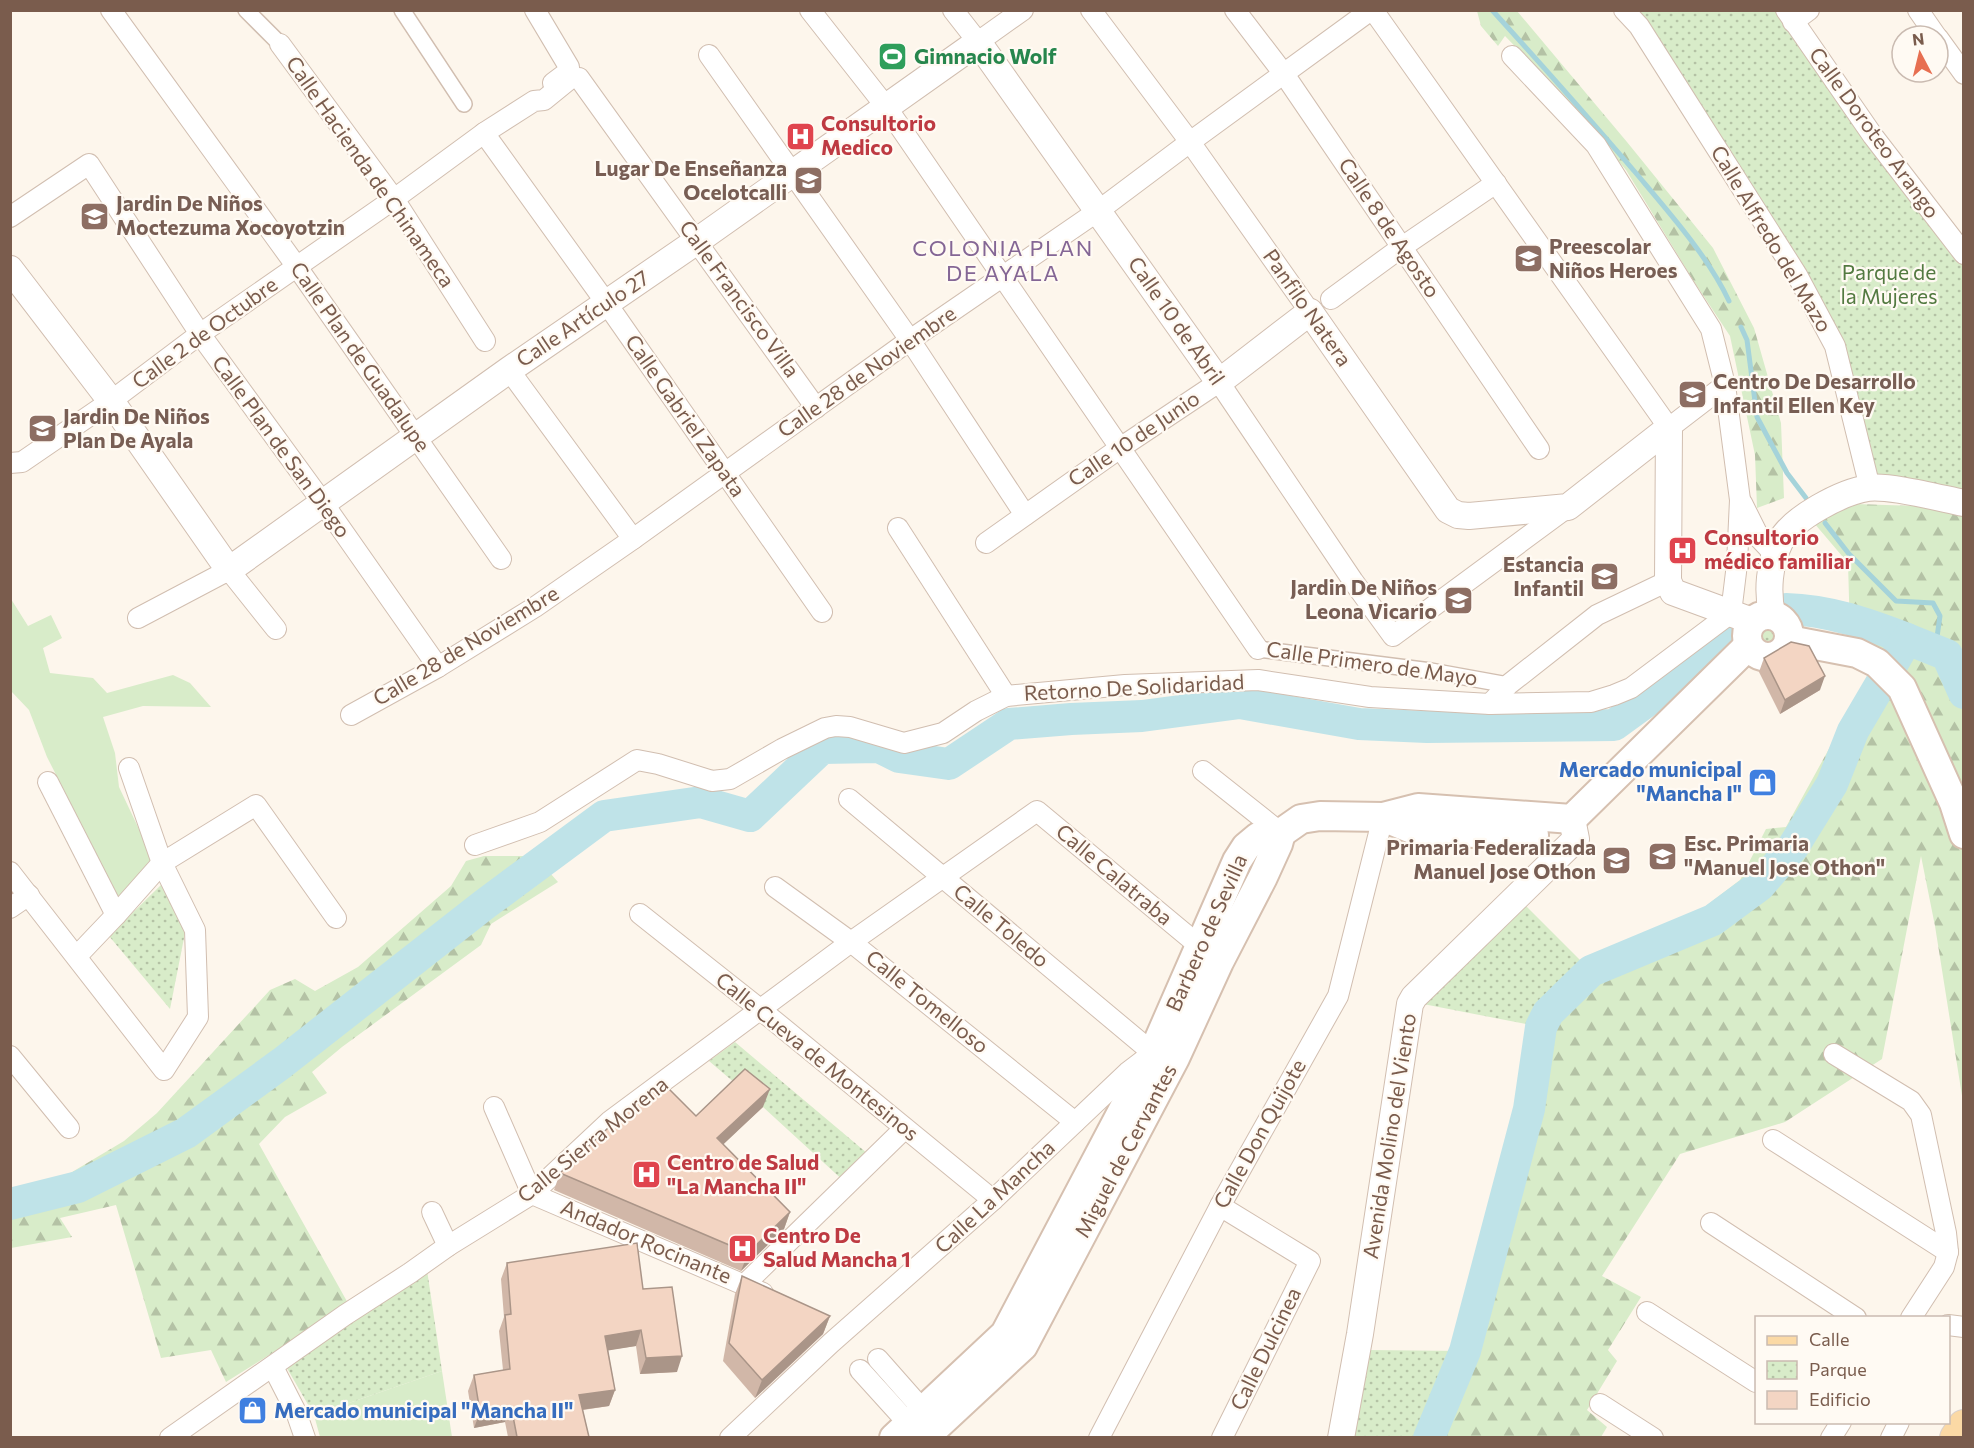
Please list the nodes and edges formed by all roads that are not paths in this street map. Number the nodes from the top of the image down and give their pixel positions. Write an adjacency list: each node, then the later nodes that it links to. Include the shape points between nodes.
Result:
1 (111, 10): 35 (street, Calle Plan de Guadalupe)
2 (246, 10): 16 (street, Calle Hacienda de Chinameca)
3 (402, 10): 23 (street)
4 (535, 10): 20 (street, Calle Francisco Villa)
5 (810, 10): 24 (street, Calle Primero de Mayo)
6 (952, 10): 15 (street, Calle 10 de Abril)
7 (1023, 10): 15 (street, Calle Artículo 27)
8 (1091, 10): 26 (street, Panfilo Natera)
9 (1236, 10): 21 (street, Calle 8 de Agosto)
10 (1372, 10): 21 (street, Calle 28 de Noviembre); 28 (street)
11 (1624, 10): 56 (street, Calle Alfredo del Mazo, via 1639,26 1797,275 1835,346)
12 (1918, 10): 14 (street)
13 (1796, 14): 34 (street, Calle Doroteo Arango, via 1873,136)
14 (1928, 24)
15 (978, 42): 24 (street, Calle Artículo 27); 30 (street, Calle 10 de Abril)
16 (280, 44): 29 (street, Calle Hacienda de Chinameca)
17 (709, 55): 27 (street)
18 (1950, 55): 22 (street)
19 (1512, 56): 46 (street, via 1596,145 1712,329)
20 (572, 72): 25 (street, Calle 2 de Octubre, via 571,78 544,100 534,100); 32 (street, Calle Francisco Villa)
21 (1284, 74): 26 (street, Calle 28 de Noviembre); 33 (street, Calle 8 de Agosto)
22 (1964, 74)
23 (464, 104)
24 (887, 108): 27 (street, Calle Artículo 27); 37 (street, Calle Primero de Mayo)
25 (484, 133): 29 (street, Calle 2 de Octubre); 38 (street, Calle Gabriel Zapata)
26 (1190, 141): 30 (street, Calle 28 de Noviembre); 39 (street, Panfilo Natera)
27 (792, 173): 32 (street, Calle Artículo 27); 41 (street)
28 (1496, 183): 33 (street, Calle 10 de Junio); 50 (street)
29 (394, 199): 35 (street, Calle 2 de Octubre); 42 (street, Calle Hacienda de Chinameca)
30 (1098, 211): 37 (street, Calle 28 de Noviembre); 45 (street, Calle 10 de Abril)
31 (10, 217): 40 (street, Calle Plan de San Diego, via 89,164)
32 (697, 241): 38 (street, Calle Artículo 27); 49 (street, Calle Francisco Villa)
33 (1402, 247): 39 (street, Calle 10 de Junio); 53 (street, Calle 8 de Agosto)
34 (1964, 254)
35 (297, 267): 40 (street, Calle 2 de Octubre); 51 (street, Calle Plan de Guadalupe)
36 (10, 269): 48 (street)
37 (1002, 276): 41 (street, Calle 28 de Noviembre); 52 (street, Calle Primero de Mayo)
38 (607, 304): 43 (street, Calle Artículo 27); 55 (street, Calle Gabriel Zapata)
39 (1321, 306): 45 (street, Calle 10 de Junio); 60 (street, Panfilo Natera, via 1448,510 1469,516)
40 (200, 334): 48 (street, Calle 2 de Octubre); 59 (street, Calle Plan de San Diego)
41 (910, 340): 49 (street, Calle 28 de Noviembre); 61 (street)
42 (485, 341)
43 (550, 342): 44 (street, Calle Artículo 27); 47 (street, via 531,344 502,363 474,383)
44 (509, 370): 47 (street, Calle Artículo 27); 63 (street)
45 (1219, 382): 52 (street, Calle 10 de Junio); 60 (street, Calle 10 de Abril, via 1393,636)
46 (1725, 385): 50 (street); 57 (street)
47 (472, 396): 51 (street, Calle Artículo 27)
48 (111, 401): 54 (street, Calle 2 de Octubre); 67 (street)
49 (816, 408): 55 (street, Calle 28 de Noviembre)
50 (1669, 428): 60 (street); 68 (street)
51 (416, 438): 59 (street, Calle Artículo 27); 66 (street, Calle Plan de Guadalupe)
52 (1120, 448): 61 (street, Calle 10 de Junio); 73 (street, Calle Primero de Mayo)
53 (1539, 449)
54 (16, 462)
55 (725, 473): 63 (street, Calle 28 de Noviembre); 69 (street, Calle Gabriel Zapata)
56 (1870, 488): 58 (street); 65 (street, via 1848,493 1804,518 1786,534)
57 (1740, 500): 65 (street, via 1760,539); 72 (street, via 1737,564)
58 (1964, 502)
59 (323, 503): 67 (street, Calle Artículo 27); 74 (street, Calle Plan de San Diego)
60 (1568, 507)
61 (1025, 515): 64 (street, Calle 10 de Junio)
62 (898, 528): 76 (street)
63 (633, 539): 74 (street, Calle 28 de Noviembre)
64 (986, 543)
65 (1776, 556): 72 (street, via 1769,594)
66 (501, 559)
67 (229, 570): 70 (street, Calle Artículo 27); 71 (street)
68 (1668, 581): 72 (street, via 1673,592); 75 (street, Calle Primero de Mayo, via 1597,615)
69 (822, 612)
70 (138, 618)
71 (276, 629)
72 (1753, 630): 77 (street, Retorno De Solidaridad, via 1614,696 1592,702); 85 (main road, Avenida Molino del Viento, via 1708,698); 87 (main road, via 1771,657 1779,654 1789,640 1857,652 1877,663 1902,688)
73 (1258, 649): 75 (street, Calle Primero de Mayo)
74 (438, 668): 78 (street, Calle 28 de Noviembre)
75 (1508, 685): 77 (street, Calle Primero de Mayo)
76 (1006, 696): 77 (street, Retorno De Solidaridad, via 1125,685 1258,680 1370,697); 88 (street, Retorno De Solidaridad, via 942,734 904,743 850,727 825,728 730,779 712,781 637,760 540,822)
77 (1490, 704)
78 (351, 715)
79 (129, 768): 89 (street)
80 (1203, 771): 86 (street)
81 (48, 782): 96 (street)
82 (849, 799): 91 (street, Calle Toledo)
83 (1037, 811): 91 (street, Calle Sierra Morena); 99 (street, Calle Calatraba)
84 (1383, 817): 85 (main road, Barbero de Sevilla, via 1418,808); 86 (main road, Barbero de Sevilla, via 1320,816 1301,819); 112 (street, Calle Don Quijote, via 1338,996)
85 (1574, 829): 137 (street, Avenida Molino del Viento, via 1410,1004)
86 (1281, 833): 99 (main road, Barbero de Sevilla, via 1258,837 1237,861)
87 (1964, 834)
88 (475, 845)
89 (162, 863): 96 (street); 97 (street, via 256,805); 100 (street, via 195,930 198,1017 164,1070)
90 (10, 872): 93 (street)
91 (942, 877): 98 (street, Calle Sierra Morena); 102 (street, Calle Toledo)
92 (775, 887): 98 (street, Calle Tomelloso)
93 (29, 895): 94 (street); 100 (street)
94 (10, 908)
95 (640, 914): 101 (street, Calle Cueva de Montesinos)
96 (116, 915): 100 (street)
97 (336, 918)
98 (851, 942): 101 (street, Calle Sierra Morena); 106 (street, Calle Tomelloso)
99 (1210, 955): 102 (main road, Barbero de Sevilla); 130 (main road, Miguel de Cervantes, via 1175,1058 1023,1346)
100 (77, 956)
101 (761, 1010): 108 (street, Calle Cueva de Montesinos); 110 (street, Calle Sierra Morena, via 610,1121)
102 (1153, 1053): 106 (street, Calle La Mancha); 130 (main road, Barbero de Sevilla, via 1005,1334)
103 (1834, 1054): 116 (street, via 1911,1101 1921,1115)
104 (10, 1056): 107 (street)
105 (494, 1107): 110 (street)
106 (1076, 1122): 111 (street, Calle La Mancha)
107 (69, 1128)
108 (904, 1129): 111 (street, Calle Cueva de Montesinos); 117 (street)
109 (1773, 1140): 116 (street)
110 (532, 1194): 115 (street, Calle Sierra Morena); 117 (street, Andador Rocinante)
111 (993, 1200): 123 (street, Calle La Mancha)
112 (1220, 1206): 135 (street, Calle Don Quijote); 136 (street, Calle Dulcinea, via 1311,1261)
113 (432, 1212): 115 (street)
114 (1711, 1223): 120 (street)
115 (448, 1246): 125 (street, Calle Sierra Morena)
116 (1947, 1252): 121 (street, via 1944,1268)
117 (744, 1285): 118 (street, Andador Rocinante)
118 (784, 1303)
119 (1647, 1312): 127 (street)
120 (1854, 1316)
121 (1912, 1316)
122 (825, 1322): 123 (street)
123 (844, 1331): 134 (street, Calle La Mancha)
124 (878, 1359): 130 (street)
125 (273, 1366): 131 (street, Calle Sierra Morena); 133 (street)
126 (860, 1370): 130 (street)
127 (1755, 1381)
128 (1600, 1404): 138 (street)
129 (1964, 1426): 139 (main road)
130 (912, 1427)
131 (175, 1434): 132 (street, Calle Sierra Morena)
132 (156, 1437)
133 (305, 1437)
134 (730, 1437)
135 (1099, 1437)
136 (1222, 1437)
137 (1341, 1437)
138 (1653, 1437)
139 (1956, 1437)

